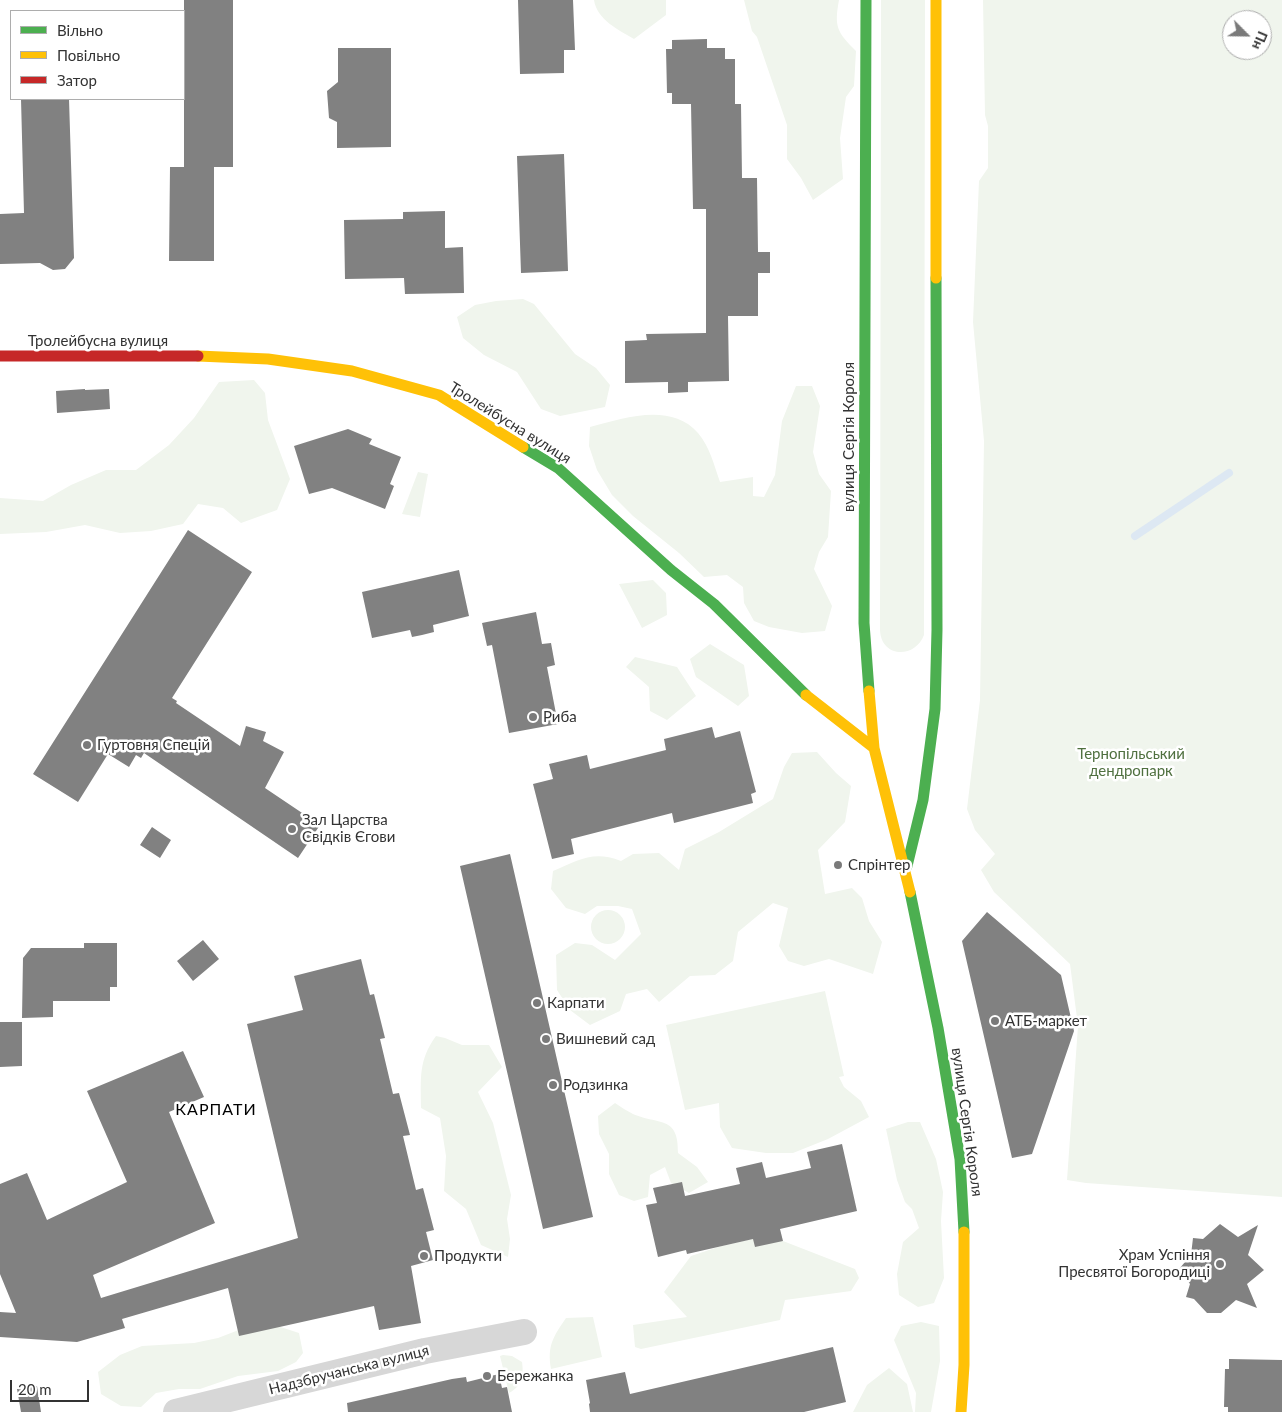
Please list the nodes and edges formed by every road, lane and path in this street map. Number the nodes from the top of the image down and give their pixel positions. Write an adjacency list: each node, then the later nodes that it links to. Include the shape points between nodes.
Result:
1 (866, 0): 4 (main road, вулиця Сергія Короля, via 864,623)
2 (936, 0): 5 (main road, вулиця Сергія Короля, via 935,709 923,800)
3 (0, 356): 4 (main road, Тролейбусна вулиця, via 268,359 352,371 439,395 558,468 714,604 805,694)
4 (874, 748): 5 (main road, вулиця Сергія Короля)
5 (906, 870): 8 (main road, вулиця Сергія Короля, via 960,1159 964,1220)
6 (524, 1332): 7 (street, Надзбручанська вулиця, via 425,1351)
7 (176, 1412)
8 (962, 1412)

